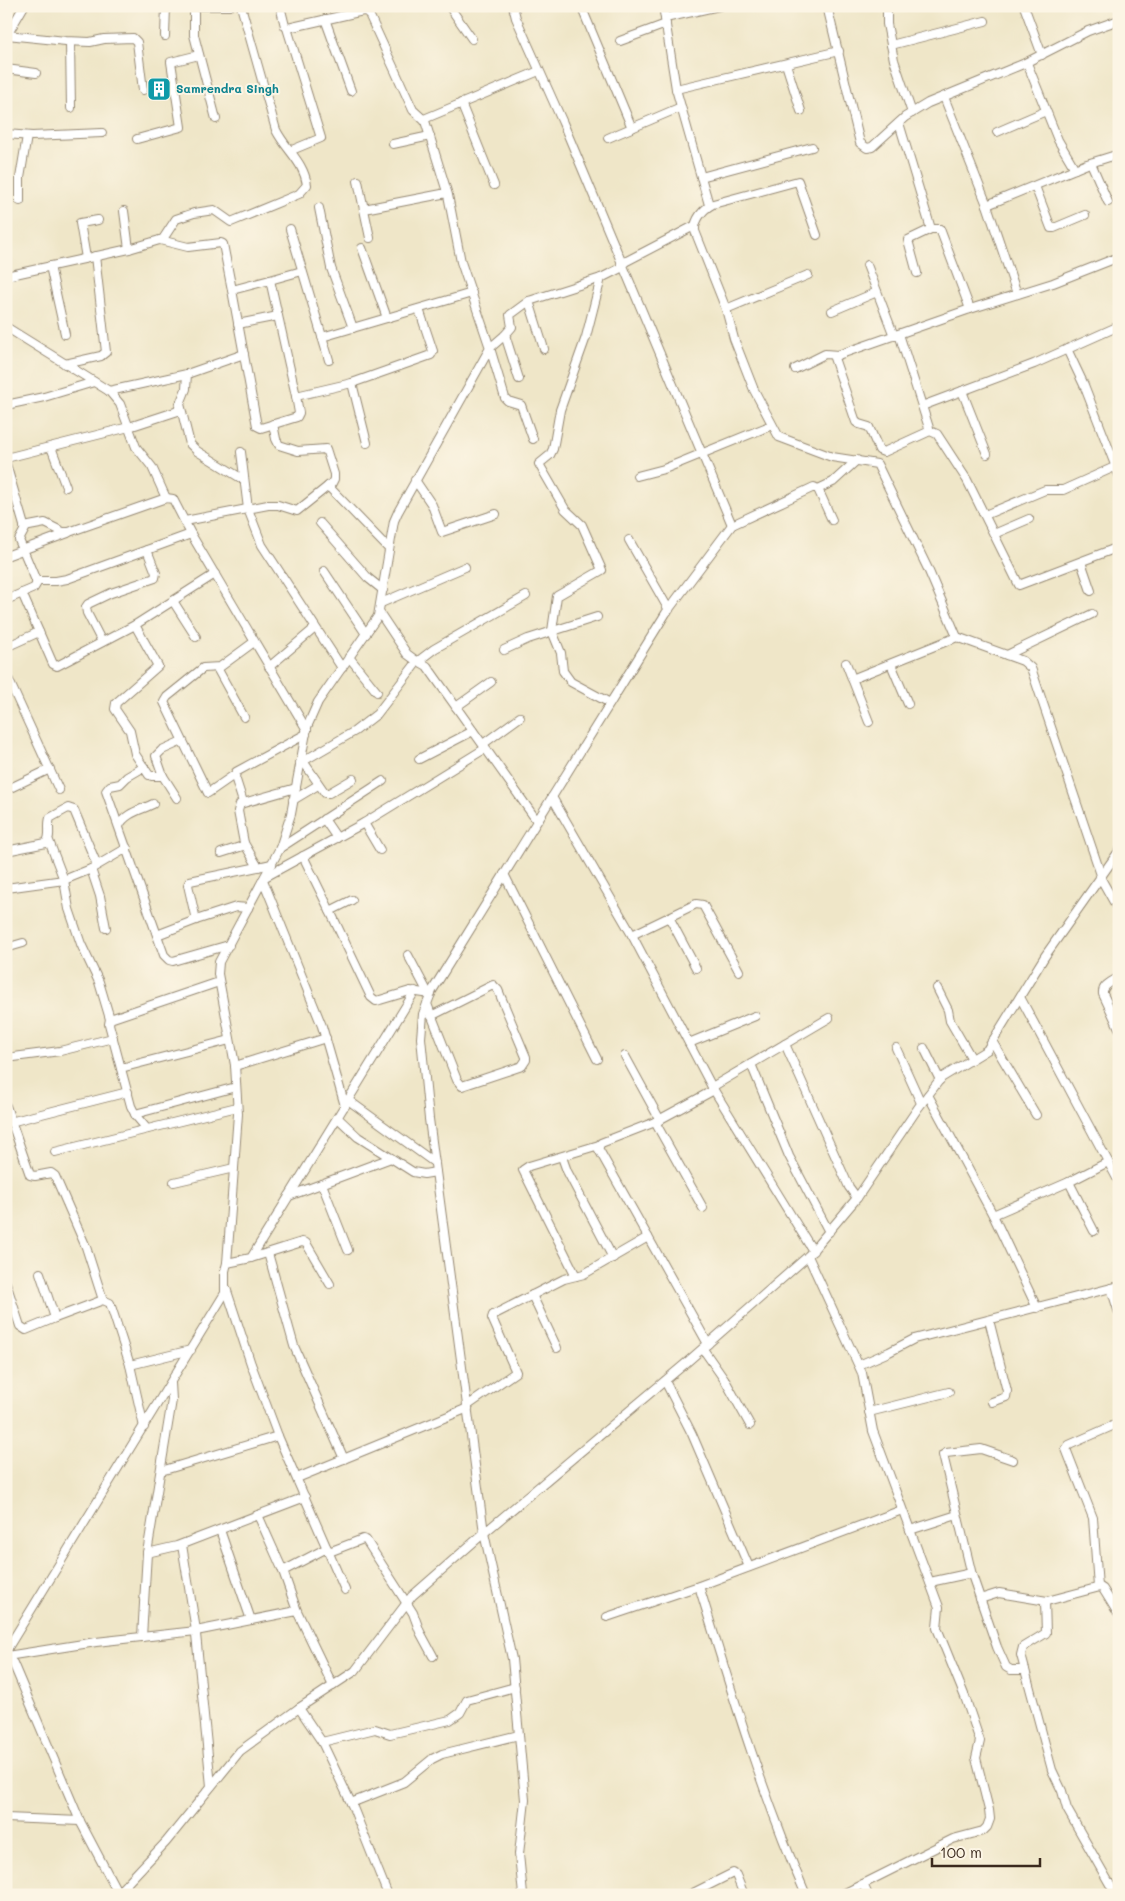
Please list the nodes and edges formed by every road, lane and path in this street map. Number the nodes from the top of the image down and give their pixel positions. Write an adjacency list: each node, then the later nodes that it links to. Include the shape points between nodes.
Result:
1 (166, 6): 23 (street)
2 (230, 6): 15 (street)
3 (241, 6): 59 (street, via 276,130)
4 (280, 6): 21 (street)
5 (449, 6): 24 (street)
6 (513, 6): 34 (street)
7 (581, 6): 49 (street)
8 (663, 6): 19 (street)
9 (718, 6): 19 (street)
10 (827, 6): 28 (street)
11 (887, 6): 27 (street)
12 (1024, 6): 30 (street)
13 (22, 7): 22 (street)
14 (192, 7): 15 (street); 29 (street)
15 (216, 7)
16 (365, 8): 17 (street); 47 (street, via 413,110)
17 (325, 19): 21 (street); 38 (street)
18 (1119, 20): 30 (street, via 1088,31)
19 (665, 21): 25 (street); 36 (street)
20 (985, 22): 27 (street)
21 (287, 28): 59 (street, via 321,138)
22 (7, 36): 26 (street)
23 (165, 36)
24 (472, 39)
25 (620, 41)
26 (70, 42): 37 (street, via 136,39); 42 (street)
27 (891, 45): 45 (street)
28 (839, 50): 32 (street); 48 (street, via 862,146 872,147)
29 (199, 55): 46 (street); 56 (street, via 171,62 181,127)
30 (1042, 55): 31 (street)
31 (1027, 62): 39 (street); 44 (street)
32 (786, 64): 36 (street); 43 (street)
33 (6, 69): 35 (street)
34 (540, 71): 40 (street); 90 (street)
35 (36, 73)
36 (676, 89): 41 (street)
37 (143, 90)
38 (351, 91)
39 (944, 97): 45 (street); 71 (street)
40 (461, 103): 47 (street); 65 (street)
41 (681, 107): 49 (street); 63 (street)
42 (71, 108)
43 (800, 111)
44 (1046, 112): 50 (street); 62 (street)
45 (912, 114): 48 (street)
46 (216, 118)
47 (424, 119): 54 (street)
48 (899, 123): 79 (street)
49 (632, 128): 55 (street)
50 (997, 132)
51 (102, 133): 53 (street)
52 (6, 134): 53 (street)
53 (27, 136): 68 (street)
54 (430, 136): 57 (street); 67 (street)
55 (608, 138)
56 (138, 139)
57 (393, 144)
58 (812, 147): 63 (street)
59 (292, 150): 82 (street, via 306,174 307,186 300,194 234,221 214,210 178,218)
60 (1119, 154): 61 (street)
61 (1091, 163): 62 (street); 69 (street)
62 (1075, 169): 66 (street)
63 (701, 177): 70 (street)
64 (358, 181): 73 (street)
65 (494, 185)
66 (1035, 186): 71 (street); 75 (street, via 1050,228)
67 (447, 193): 73 (street); 99 (street, via 458,252)
68 (20, 201)
69 (1108, 202)
70 (709, 205): 77 (street); 80 (street, via 798,181)
71 (986, 206): 100 (street)
72 (319, 208): 111 (street, via 331,268)
73 (364, 209): 81 (street)
74 (124, 211): 84 (street)
75 (1085, 215)
76 (98, 220): 87 (street, via 80,224)
77 (694, 226): 90 (street); 103 (street)
78 (290, 229): 91 (street)
79 (931, 229): 92 (street, via 908,240); 104 (street, via 942,231)
80 (817, 235)
81 (370, 238)
82 (160, 240): 84 (street); 97 (street, via 181,246 221,242)
83 (362, 248): 107 (street)
84 (129, 249): 85 (street)
85 (95, 256): 87 (street); 122 (street, via 106,352)
86 (1119, 257): 100 (street)
87 (86, 258): 89 (street)
88 (867, 264): 98 (street)
89 (50, 266): 94 (street); 112 (street)
90 (622, 266): 95 (street); 143 (street)
91 (302, 271): 96 (street); 115 (street)
92 (917, 273)
93 (808, 275): 103 (street)
94 (6, 276)
95 (600, 278): 101 (street); 193 (street, via 586,337 560,410 553,448 539,464 566,510 582,525 602,570 557,596)
96 (270, 280): 97 (street); 106 (street)
97 (232, 290): 108 (street)
98 (877, 292): 105 (street); 114 (street)
99 (472, 293): 102 (street); 116 (street)
100 (1017, 294): 104 (street)
101 (529, 301): 113 (street, via 510,315 512,327); 117 (street)
102 (419, 308): 107 (street); 127 (street, via 433,354)
103 (726, 309): 135 (street, via 754,390)
104 (970, 309): 114 (street)
105 (832, 311)
106 (278, 316): 108 (street); 130 (street)
107 (386, 318): 111 (street)
108 (238, 324): 119 (street)
109 (1119, 326): 118 (street)
110 (6, 327): 122 (street)
111 (353, 328): 115 (street)
112 (65, 334)
113 (505, 335): 116 (street); 125 (street)
114 (896, 335): 120 (street); 133 (street)
115 (322, 337): 121 (street)
116 (490, 348): 138 (street, via 505,398 521,406); 152 (street)
117 (544, 349)
118 (1067, 349): 129 (street); 149 (street)
119 (244, 354): 124 (street); 134 (street, via 257,426)
120 (833, 355): 123 (street, via 825,354); 142 (street, via 856,422 870,427)
121 (329, 360)
122 (65, 364): 126 (street)
123 (795, 369)
124 (187, 374): 128 (street); 131 (street)
125 (519, 379)
126 (94, 382): 128 (street); 132 (street)
127 (352, 383): 130 (street); 139 (street)
128 (109, 391): 136 (street, via 120,404)
129 (962, 391): 133 (street); 144 (street)
130 (296, 396): 134 (street, via 299,415)
131 (180, 404): 136 (street, via 178,411); 151 (street, via 193,448)
132 (6, 405)
133 (922, 406): 137 (street)
134 (273, 424): 153 (street, via 279,445 298,451 328,451 334,474)
135 (772, 425): 143 (street); 146 (street, via 783,439 832,456)
136 (129, 428): 140 (street); 156 (street)
137 (930, 431): 142 (street); 159 (street, via 937,434 967,480)
138 (533, 439)
139 (368, 443)
140 (51, 447): 145 (street); 154 (street)
141 (241, 452): 151 (street)
142 (882, 452): 148 (street)
143 (702, 453): 150 (street); 164 (street)
144 (986, 454)
145 (6, 458)
146 (857, 460): 148 (street); 155 (street, via 833,482)
147 (6, 464): 165 (street)
148 (875, 464): 197 (street)
149 (1118, 469): 159 (street, via 1063,490 1044,490)
150 (637, 476)
151 (244, 480): 157 (street)
152 (415, 480): 158 (street, via 432,505 442,532); 171 (street, via 394,521)
153 (328, 486): 157 (street, via 297,511 273,505); 171 (street)
154 (66, 487)
155 (818, 490): 161 (street); 164 (street, via 814,487)
156 (166, 498): 162 (street, via 176,502); 166 (street)
157 (248, 509): 162 (street); 192 (street, via 267,554)
158 (496, 514)
159 (985, 516): 168 (street)
160 (1029, 519): 168 (street)
161 (832, 520)
162 (184, 521): 167 (street)
163 (320, 523): 180 (street, via 368,578)
164 (732, 525): 187 (street)
165 (24, 527): 166 (street, via 45,523); 172 (street, via 19,540)
166 (69, 532): 172 (street)
167 (191, 534): 173 (street); 178 (street)
168 (994, 534): 175 (street, via 1019,585)
169 (629, 540): 187 (street)
170 (1119, 547): 175 (street)
171 (389, 549): 180 (street)
172 (23, 550): 174 (street); 179 (street)
173 (147, 550): 179 (street, via 62,580); 198 (street, via 155,578 111,593 86,607)
174 (6, 556)
175 (1081, 562): 181 (street)
176 (464, 567): 186 (street)
177 (324, 571): 195 (street)
178 (215, 574): 185 (street); 199 (street)
179 (36, 581): 182 (street, via 34,588)
180 (383, 590): 186 (street)
181 (1091, 591)
182 (22, 593): 184 (street); 194 (street)
183 (526, 596): 204 (street, via 434,649)
184 (6, 600)
185 (173, 601): 191 (street); 196 (street)
186 (381, 603): 188 (street)
187 (669, 610): 214 (street)
188 (379, 612): 195 (street); 204 (street, via 407,654)
189 (1092, 614): 202 (street)
190 (597, 617): 193 (street)
191 (134, 625): 198 (street); 226 (street, via 158,666 116,703 115,709 130,731 135,754)
192 (315, 628): 207 (street); 209 (street)
193 (552, 631): 201 (street); 214 (street, via 568,680)
194 (39, 632): 198 (street, via 53,664 57,666); 200 (street)
195 (366, 634): 203 (street)
196 (196, 637)
197 (958, 637): 202 (street); 206 (street)
198 (102, 642)
199 (254, 642): 207 (street); 208 (street)
200 (6, 647)
201 (504, 650)
202 (1007, 655): 259 (street, via 1027,664 1034,673)
203 (349, 657): 209 (street); 213 (street)
204 (418, 662): 216 (street, via 427,666); 225 (street, via 377,714 355,732)
205 (846, 663): 211 (street)
206 (891, 664): 211 (street); 215 (street)
207 (269, 667): 221 (street)
208 (216, 668): 217 (street); 222 (street, via 203,668 164,700)
209 (342, 668): 221 (street, via 318,702)
210 (6, 674): 227 (street)
211 (852, 679): 219 (street)
212 (491, 682): 216 (street)
213 (376, 692)
214 (610, 703): 236 (street)
215 (908, 704)
216 (456, 707): 220 (street)
217 (244, 717)
218 (520, 717): 223 (street)
219 (869, 722)
220 (473, 731): 223 (street); 224 (street)
221 (306, 732): 225 (street); 228 (street)
222 (182, 741): 228 (street, via 208,793); 229 (street, via 156,756)
223 (484, 746): 242 (street); 243 (street)
224 (419, 759)
225 (302, 762): 232 (street); 233 (street)
226 (144, 767): 229 (street, via 152,776); 244 (street, via 106,791)
227 (50, 769): 234 (street); 235 (street)
228 (234, 775): 239 (street)
229 (163, 776): 237 (street)
230 (353, 779): 232 (street, via 327,794)
231 (382, 781): 241 (street)
232 (318, 785): 238 (street)
233 (296, 788): 238 (street); 239 (street)
234 (6, 790)
235 (59, 790)
236 (552, 797): 242 (street); 271 (street)
237 (177, 798)
238 (293, 800): 249 (street)
239 (243, 802): 247 (street, via 238,811)
240 (153, 804): 244 (street, via 131,813)
241 (324, 819): 245 (street); 249 (street)
242 (537, 820): 258 (street)
243 (364, 823): 245 (street); 250 (street)
244 (119, 826): 248 (street)
245 (337, 838): 254 (street)
246 (49, 841): 251 (street); 256 (street, via 50,818 72,808); 261 (street)
247 (244, 843): 253 (street, via 238,849); 257 (street)
248 (127, 848): 256 (street); 270 (street)
249 (280, 848): 255 (street)
250 (380, 850)
251 (6, 851)
252 (1119, 851): 259 (street)
253 (221, 853)
254 (303, 856): 260 (street); 265 (street)
255 (272, 864): 257 (street); 260 (street)
256 (94, 867): 261 (street); 269 (street)
257 (258, 867): 268 (street, via 190,881 188,885)
258 (504, 874): 282 (street); 301 (street)
259 (1100, 876): 266 (street); 283 (street)
260 (264, 878): 264 (street); 291 (street)
261 (64, 880): 262 (street); 288 (street, via 69,909)
262 (6, 888)
263 (352, 900): 265 (street)
264 (248, 908): 268 (street, via 236,907); 273 (street)
265 (330, 910): 281 (street, via 373,999)
266 (1119, 912)
267 (669, 917): 271 (street); 276 (street); 277 (street, via 702,904)
268 (196, 920): 270 (street)
269 (106, 928)
270 (157, 935): 273 (street, via 164,955 173,961)
271 (632, 935): 294 (street)
272 (23, 943): 274 (street)
273 (229, 945): 279 (street, via 219,962)
274 (6, 948)
275 (408, 956): 282 (street)
276 (696, 968)
277 (739, 970)
278 (1119, 978): 289 (street, via 1102,990)
279 (219, 982): 288 (street); 292 (street)
280 (937, 988): 300 (street, via 950,1021)
281 (414, 992): 282 (street); 310 (street)
282 (429, 993): 284 (street)
283 (1020, 997): 293 (street); 324 (street)
284 (427, 1004): 285 (street); 325 (street, via 421,1038)
285 (431, 1016): 285 (street, via 493,985 526,1057 525,1063 462,1086)
286 (755, 1016): 294 (street)
287 (829, 1018): 295 (street)
288 (110, 1019): 290 (street)
289 (1119, 1028)
290 (113, 1038): 299 (street, via 60,1051); 304 (street)
291 (326, 1038): 303 (street); 310 (street)
292 (230, 1040): 303 (street); 304 (street)
293 (992, 1041): 300 (street, via 987,1050); 315 (street)
294 (689, 1043): 307 (street)
295 (784, 1044): 302 (street); 333 (street, via 849,1187)
296 (896, 1048): 311 (street)
297 (924, 1048): 305 (street)
298 (625, 1056): 317 (street)
299 (6, 1058)
300 (972, 1059): 305 (street)
301 (597, 1060)
302 (751, 1064): 307 (street); 337 (street, via 789,1156)
303 (235, 1066): 306 (street)
304 (121, 1068): 308 (street)
305 (940, 1080): 309 (street)
306 (236, 1086): 313 (street); 314 (street)
307 (713, 1088): 317 (street); 341 (street)
308 (128, 1092): 314 (street); 318 (street)
309 (928, 1095): 311 (street); 335 (street)
310 (346, 1103): 316 (street); 325 (street)
311 (922, 1103): 333 (street)
312 (6, 1106): 318 (street)
313 (237, 1107): 319 (street); 326 (street)
314 (135, 1114): 319 (street)
315 (1036, 1115)
316 (338, 1118): 323 (street, via 358,1137); 332 (street)
317 (658, 1121): 320 (street); 334 (street)
318 (10, 1122): 352 (street, via 30,1175 51,1173 55,1176 86,1247)
319 (147, 1129): 321 (street)
320 (599, 1145): 322 (street); 338 (street, via 599,1151)
321 (55, 1152)
322 (562, 1157): 343 (street); 346 (street, via 529,1166 523,1172)
323 (391, 1158): 327 (street, via 413,1172); 331 (street)
324 (1108, 1162): 329 (street); 330 (street)
325 (435, 1163): 327 (street)
326 (234, 1168): 328 (street); 344 (street)
327 (436, 1172): 366 (street)
328 (174, 1182)
329 (1069, 1182): 335 (street); 336 (street)
330 (1119, 1182)
331 (322, 1184): 332 (street); 339 (street)
332 (289, 1196): 342 (street)
333 (857, 1198): 337 (street)
334 (703, 1208)
335 (993, 1215): 353 (street)
336 (1094, 1231)
337 (829, 1232): 341 (street)
338 (648, 1237): 343 (street); 357 (street)
339 (348, 1250)
340 (268, 1253): 342 (street); 348 (street, via 302,1242 306,1244); 372 (street, via 294,1346)
341 (811, 1254): 357 (street); 361 (street)
342 (251, 1258): 344 (street)
343 (613, 1258): 346 (street)
344 (227, 1263): 350 (street)
345 (40, 1272): 355 (street)
346 (576, 1276): 351 (street)
347 (6, 1284): 355 (street, via 22,1329 30,1330)
348 (330, 1284)
349 (1115, 1287): 353 (street); 354 (street)
350 (226, 1288): 359 (street, via 223,1299); 371 (street)
351 (532, 1295): 358 (street); 366 (street, via 492,1317 516,1372)
352 (103, 1300): 355 (street); 360 (street, via 112,1306)
353 (1037, 1308): 356 (street)
354 (1119, 1313)
355 (55, 1318)
356 (989, 1320): 361 (street, via 914,1338); 365 (street, via 1007,1391 1006,1397)
357 (706, 1346): 362 (street); 369 (street)
358 (557, 1348)
359 (191, 1350): 360 (street); 363 (street)
360 (130, 1365): 370 (street)
361 (859, 1365): 367 (street)
362 (665, 1381): 382 (street); 386 (street, via 692,1434)
363 (171, 1383): 370 (street); 374 (street, via 172,1400)
364 (949, 1392): 367 (street)
365 (992, 1402)
366 (468, 1407): 372 (street); 382 (street)
367 (869, 1412): 377 (street)
368 (1119, 1423): 391 (street, via 1069,1445 1066,1450 1093,1518)
369 (750, 1425)
370 (144, 1427): 402 (street)
371 (278, 1436): 374 (street); 375 (street)
372 (344, 1459): 375 (street)
373 (1013, 1460): 379 (street, via 981,1449 944,1454)
374 (161, 1471): 385 (street)
375 (297, 1478): 376 (street)
376 (305, 1497): 378 (street); 384 (street)
377 (902, 1510): 381 (street); 386 (street)
378 (258, 1515): 380 (street); 387 (street)
379 (957, 1515): 381 (street); 388 (street)
380 (220, 1530): 383 (street); 399 (street)
381 (910, 1530): 389 (street)
382 (484, 1533): 395 (street); 406 (street, via 511,1652)
383 (182, 1545): 385 (street); 400 (street)
384 (328, 1550): 387 (street); 392 (street); 395 (street, via 366,1540)
385 (147, 1553): 401 (street)
386 (748, 1567): 390 (street)
387 (283, 1571): 396 (street)
388 (972, 1575): 389 (street); 393 (street)
389 (930, 1582): 414 (street, via 940,1607 937,1628 980,1741 976,1758 990,1819 987,1827 977,1834 953,1839)
390 (699, 1586): 398 (street); 420 (street, via 744,1734)
391 (1098, 1587): 394 (street); 397 (street, via 1103,1589)
392 (345, 1590)
393 (980, 1599): 394 (street, via 999,1593); 404 (street, via 1006,1667)
394 (1045, 1601): 404 (street, via 1047,1630 1045,1635 1021,1649)
395 (406, 1605): 403 (street); 405 (street, via 360,1666)
396 (297, 1611): 399 (street); 405 (street)
397 (1119, 1615)
398 (607, 1617)
399 (252, 1620): 400 (street)
400 (196, 1631): 401 (street); 410 (street)
401 (142, 1637): 402 (street)
402 (7, 1654): 413 (street)
403 (433, 1656)
404 (1025, 1670): 423 (street, via 1052,1770 1067,1809)
405 (333, 1686): 407 (street)
406 (515, 1687): 408 (street); 409 (street, via 468,1700 460,1713 450,1720 390,1734 375,1729)
407 (299, 1708): 409 (street); 410 (street, via 248,1744)
408 (519, 1736): 411 (street, via 442,1754 404,1782); 417 (street, via 525,1800 519,1854)
409 (322, 1742): 411 (street)
410 (211, 1786): 415 (street)
411 (351, 1803): 416 (street)
412 (6, 1818): 413 (street)
413 (80, 1821): 415 (street)
414 (863, 1884): 421 (street); 422 (street)
415 (118, 1894)
416 (388, 1895)
417 (523, 1895)
418 (689, 1895): 419 (street, via 732,1873 736,1875)
419 (744, 1895)
420 (806, 1895)
421 (841, 1895)
422 (868, 1895)
423 (1116, 1895)

